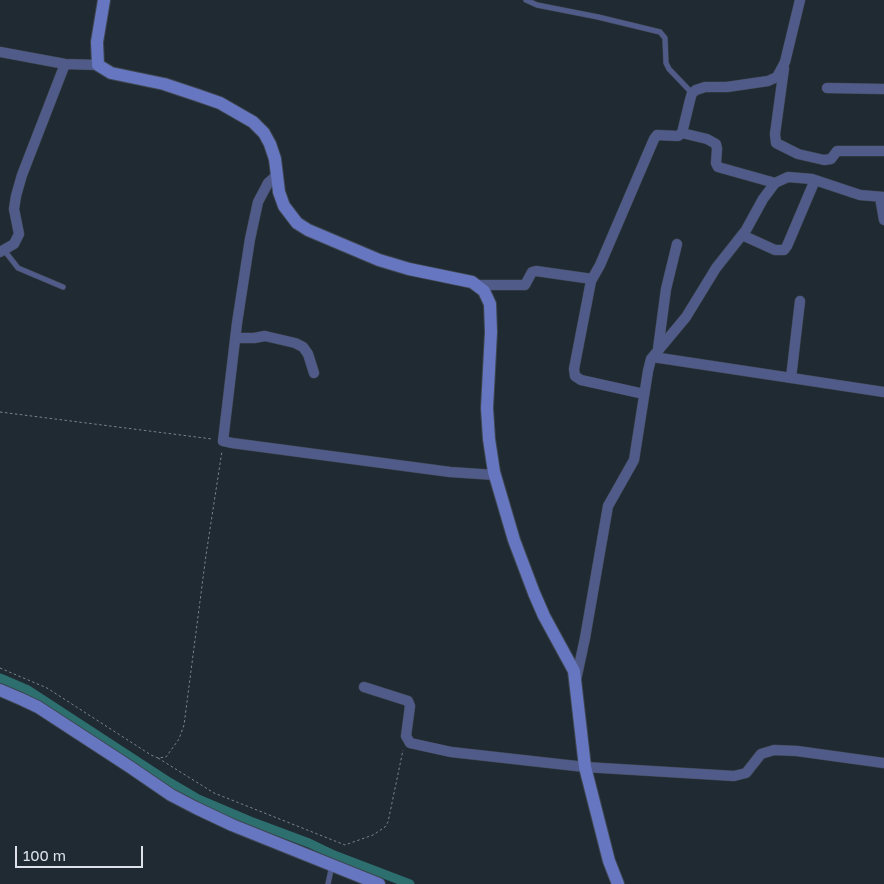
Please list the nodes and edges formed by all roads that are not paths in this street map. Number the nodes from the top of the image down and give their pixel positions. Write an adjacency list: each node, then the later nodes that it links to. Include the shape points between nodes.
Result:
1 (104, 0): 7 (street, via 97,42)
2 (526, 0): 10 (lane, via 660,32 669,69)
3 (800, 0): 5 (street)
4 (0, 52): 6 (street)
5 (785, 62): 10 (street, via 777,77 768,81 705,87); 12 (street, via 776,143 798,154 824,160 837,151)
6 (65, 64): 7 (street); 20 (street, via 16,196 14,209 19,234 14,244)
7 (98, 65): 13 (street, via 111,73 164,84 220,103 248,118 264,133 270,144)
8 (827, 88): 9 (street)
9 (884, 89)
10 (692, 93): 11 (street)
11 (682, 133): 15 (street, via 716,144 718,167); 21 (street, via 678,136 658,135 654,139)
12 (884, 152)
13 (276, 176): 22 (street, via 284,206 290,216 308,230 387,263 461,279); 25 (street, via 268,183 258,202)
14 (815, 180): 15 (street, via 788,177); 16 (street, via 860,195); 18 (street, via 784,250 775,250)
15 (775, 183): 18 (street)
16 (882, 197): 17 (street)
17 (884, 220)
18 (742, 235): 26 (street, via 716,268 686,317)
19 (677, 244): 26 (street)
20 (2, 251): 23 (lane, via 18,268)
21 (592, 279): 22 (street, via 536,271 532,272 525,286); 30 (street, via 575,376)
22 (478, 286): 31 (street, via 490,304 487,408)
23 (63, 287)
24 (800, 301): 28 (street)
25 (235, 338): 27 (street, via 265,336 295,342 308,354); 31 (street, via 225,441 450,472)
26 (656, 353): 28 (street); 30 (street, via 650,362)
27 (314, 373)
28 (791, 378): 29 (street)
29 (884, 392)
30 (644, 394): 32 (street, via 634,460 608,506)
31 (495, 475): 32 (street, via 534,593)
32 (576, 680): 36 (street)
33 (364, 687): 36 (street, via 408,701 407,740 410,743 451,752)
34 (0, 690): 37 (street, via 38,707 196,808)
35 (884, 763): 36 (street, via 774,750 761,754 741,776)
36 (585, 768): 40 (street)
37 (332, 865): 38 (lane); 39 (street)
38 (328, 884)
39 (379, 884)
40 (618, 884)

